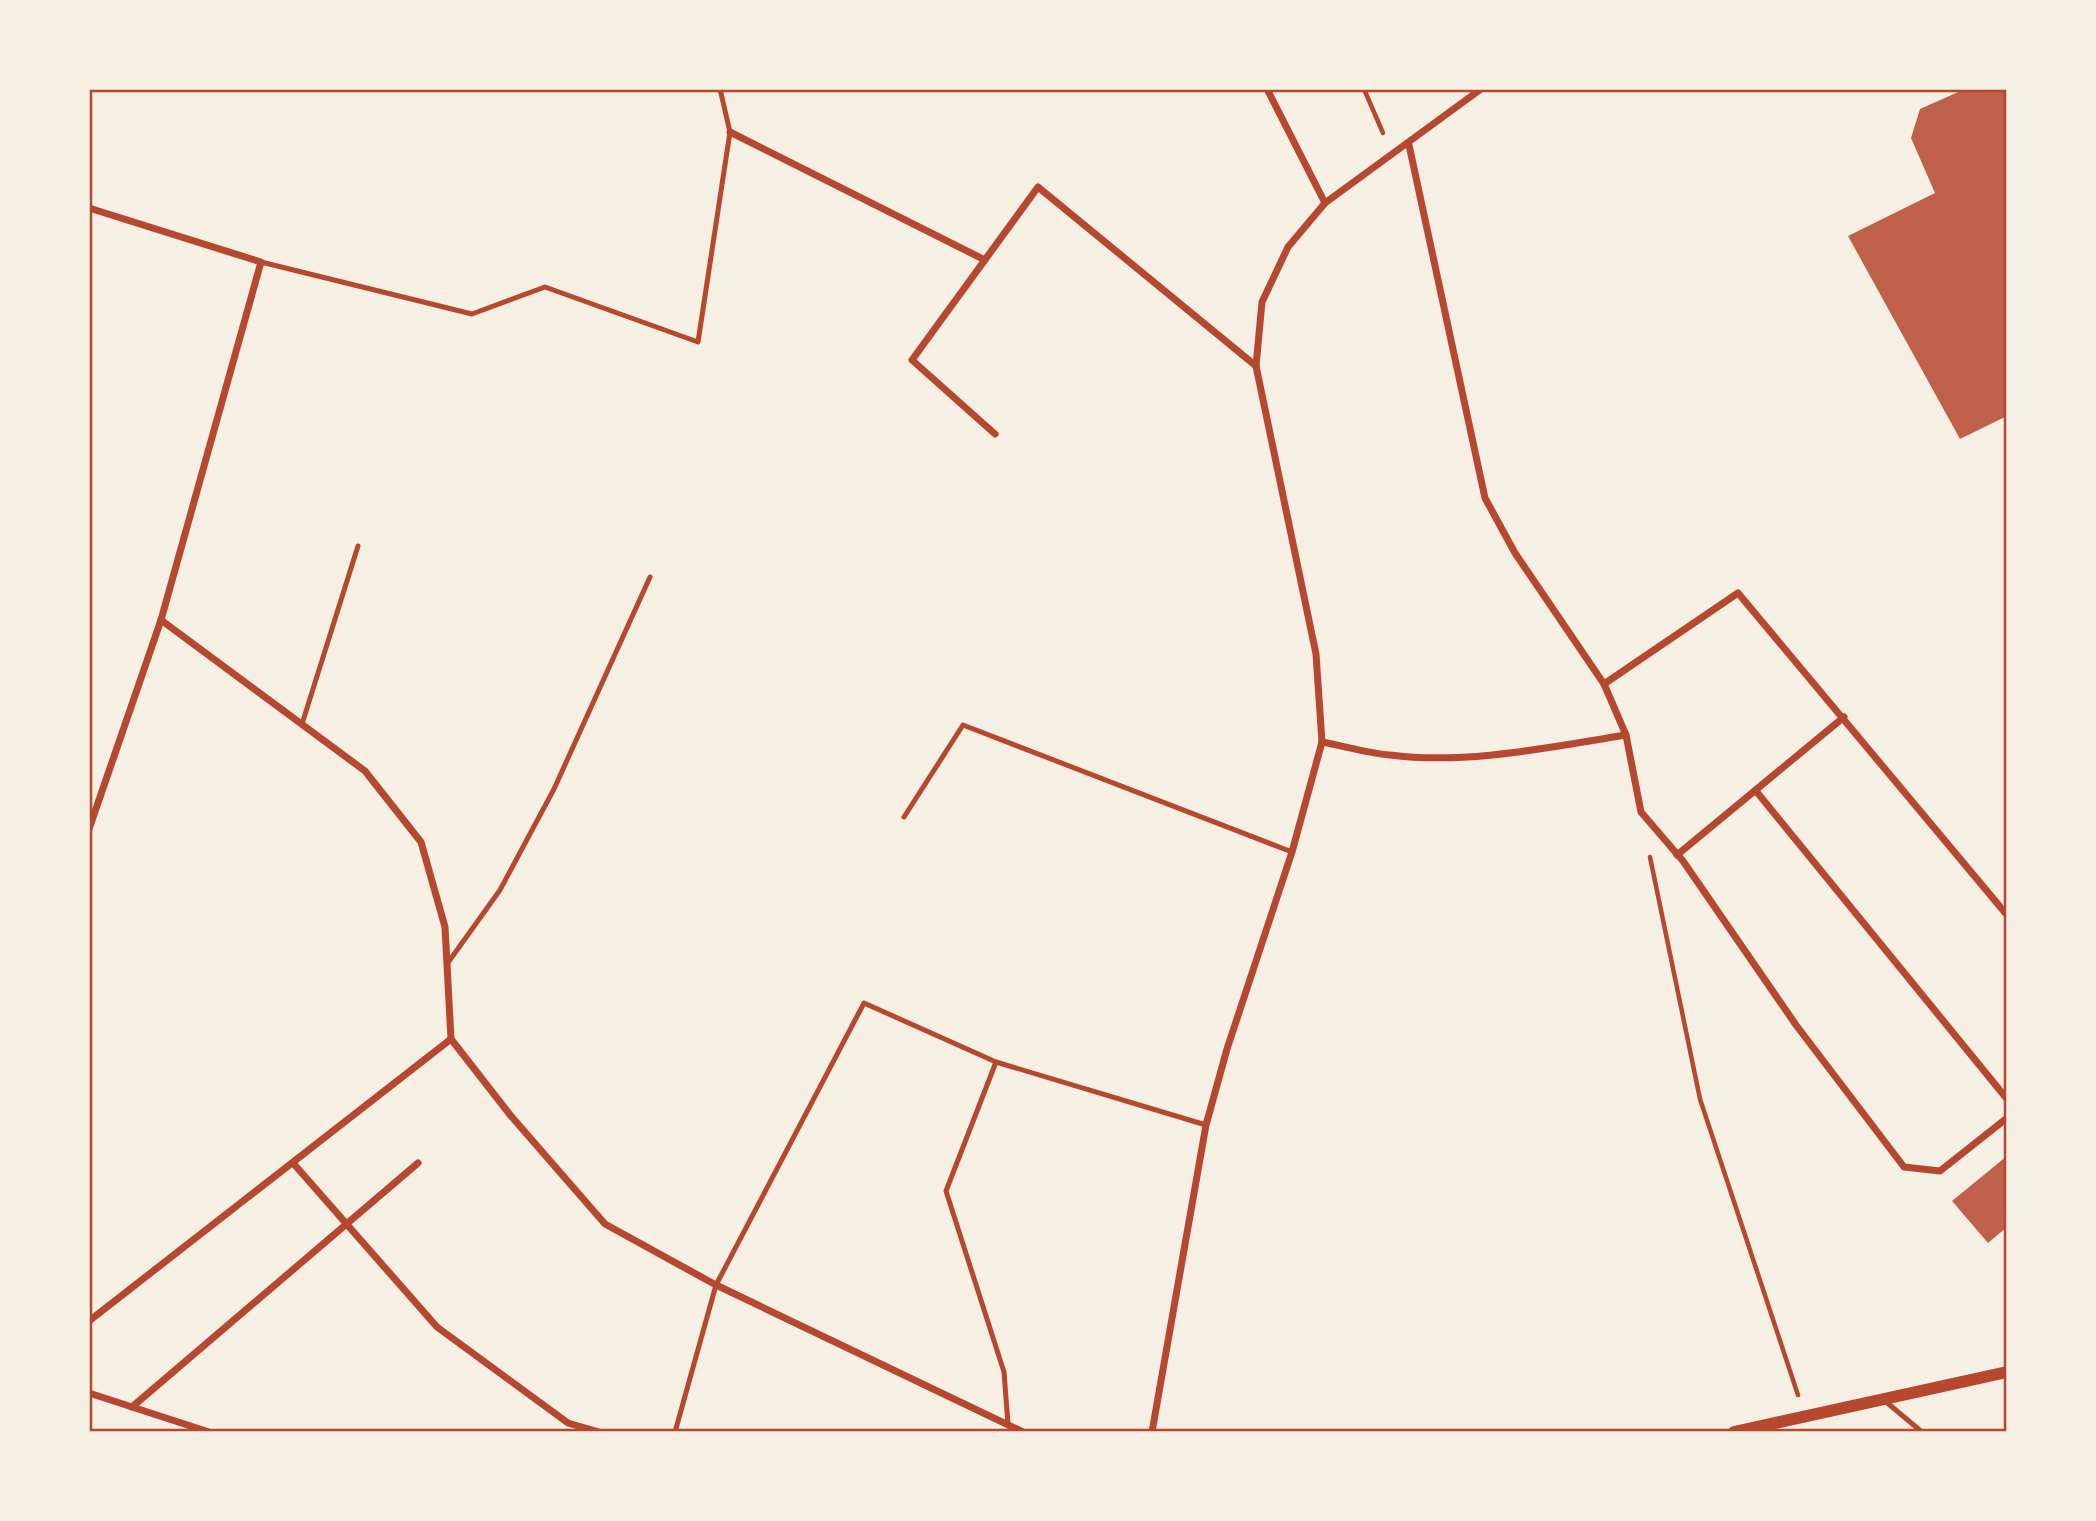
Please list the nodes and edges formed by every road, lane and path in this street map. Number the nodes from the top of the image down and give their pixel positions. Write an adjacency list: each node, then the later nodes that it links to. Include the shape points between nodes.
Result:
1 (720, 89): 5 (lane)
2 (1267, 89): 8 (street)
3 (1364, 89): 7 (path)
4 (1481, 89): 6 (street)
5 (730, 132): 10 (street); 11 (lane, via 698,342 545,286 472,314)
6 (1409, 145): 7 (street); 17 (street, via 1485,498 1515,553)
7 (1393, 156): 8 (street)
8 (1325, 203): 12 (street, via 1288,247 1262,302)
9 (89, 208): 11 (street)
10 (985, 260): 12 (street, via 1038,187); 13 (street, via 912,360)
11 (261, 262): 16 (street)
12 (1256, 366): 21 (street, via 1316,654)
13 (995, 434)
14 (358, 546): 19 (lane)
15 (650, 577): 29 (lane, via 554,789 500,890)
16 (162, 620): 19 (street); 25 (street)
17 (1604, 684): 18 (street, via 1738,593); 20 (street)
18 (1844, 717): 22 (street); 28 (street)
19 (302, 724): 29 (street, via 365,771 421,842 445,927)
20 (1626, 735): 21 (street, via 1450,757 1391,756); 23 (street)
21 (1322, 742): 26 (street)
22 (1756, 791): 27 (street); 32 (street)
23 (1641, 812): 27 (street); 44 (path, via 1700,1099)
24 (904, 817): 26 (lane, via 963,724)
25 (89, 829)
26 (1292, 852): 34 (street)
27 (1677, 855): 33 (street, via 1796,1025 1904,1167 1940,1171)
28 (2007, 915)
29 (447, 964): 30 (street)
30 (451, 1040): 35 (street); 38 (street, via 605,1224)
31 (996, 1062): 34 (lane); 38 (lane, via 864,1003); 46 (lane, via 946,1191 1004,1372)
32 (2007, 1099)
33 (2007, 1118)
34 (1206, 1125): 52 (street)
35 (293, 1163): 37 (street); 39 (street)
36 (418, 1163): 37 (street)
37 (346, 1224): 43 (street); 45 (street, via 437,1327)
38 (716, 1285): 46 (street); 50 (lane)
39 (89, 1321)
40 (2007, 1372): 42 (street)
41 (89, 1393): 43 (street)
42 (1883, 1399): 44 (street); 54 (lane)
43 (132, 1407): 47 (street)
44 (1805, 1415): 53 (street)
45 (568, 1423): 48 (street); 49 (street)
46 (1008, 1424): 51 (street)
47 (205, 1431)
48 (566, 1432)
49 (599, 1432)
50 (675, 1432)
51 (1023, 1432)
52 (1152, 1432)
53 (1734, 1432)
54 (1922, 1432)

